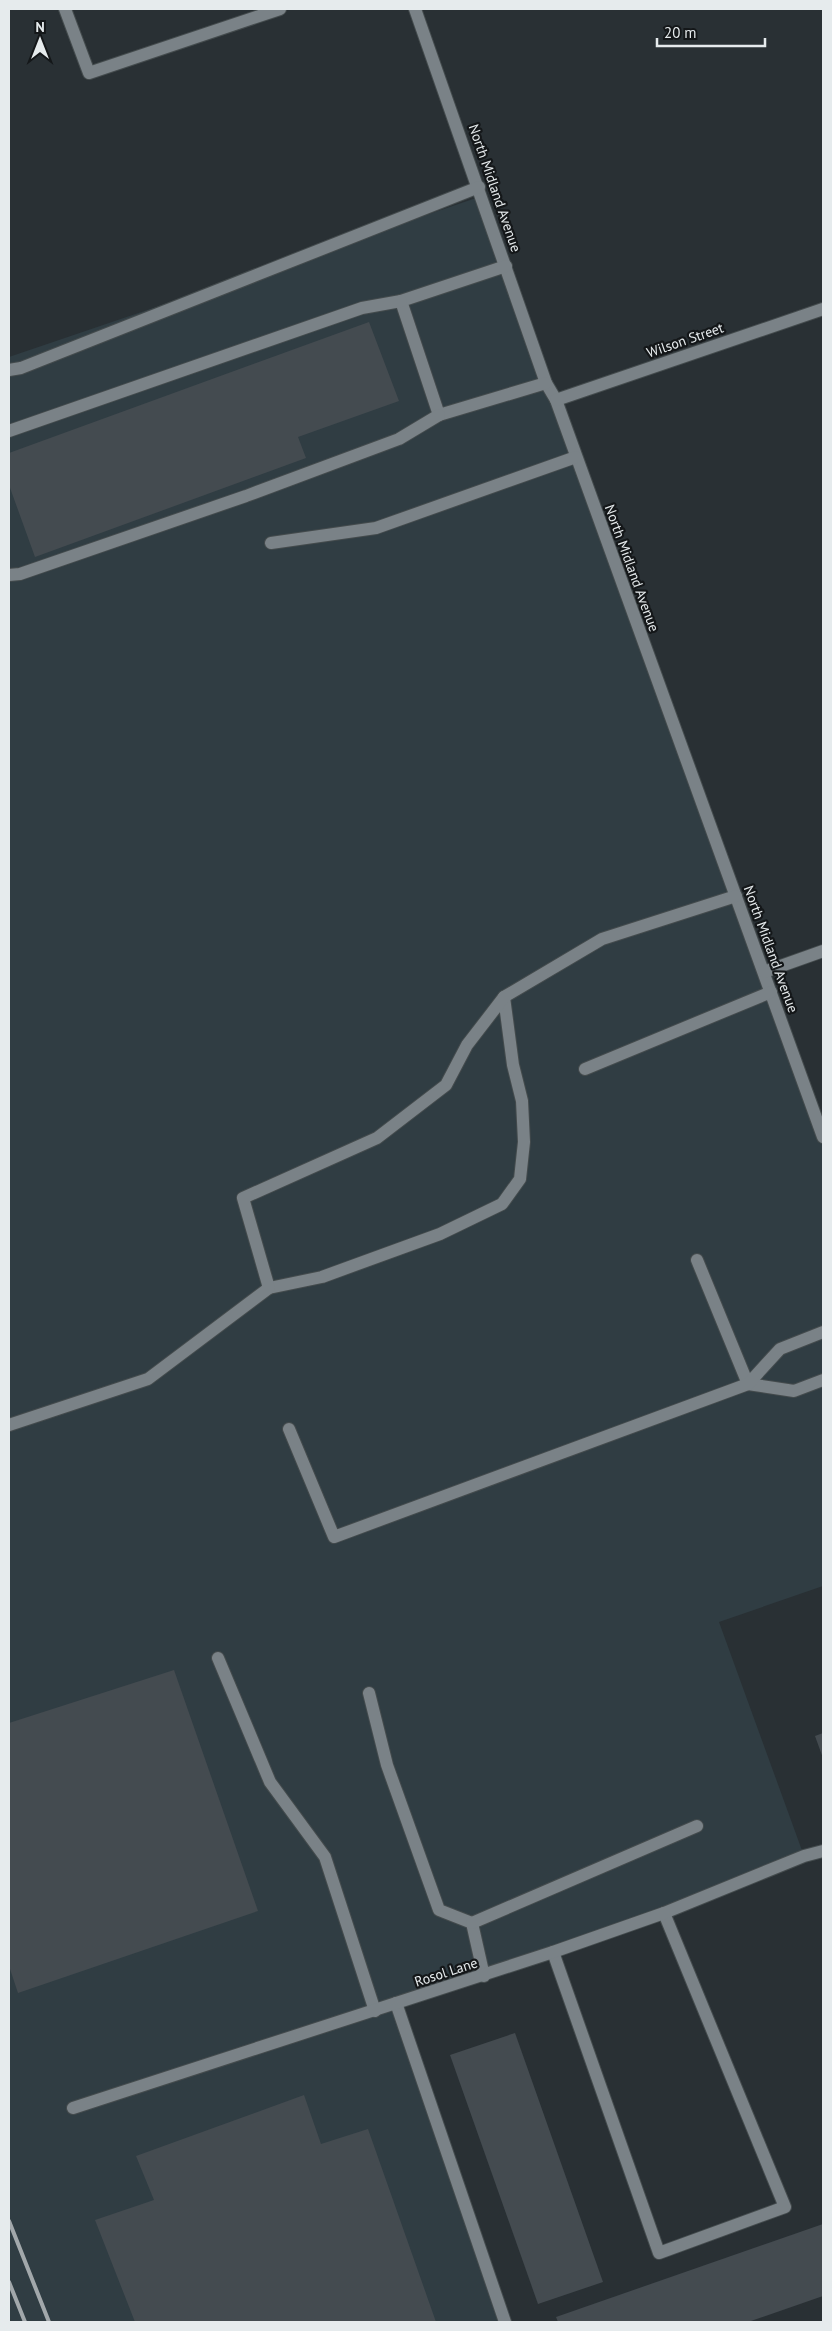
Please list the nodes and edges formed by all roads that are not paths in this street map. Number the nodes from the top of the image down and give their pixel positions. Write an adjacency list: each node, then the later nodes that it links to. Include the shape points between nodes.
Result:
1 (65, 9): 2 (street, via 89,73)
2 (280, 9)
3 (415, 9): 4 (street, North Midland Avenue)
4 (479, 186): 5 (street, North Midland Avenue); 8 (street, via 21,368)
5 (506, 266): 6 (street); 9 (street, North Midland Avenue)
6 (401, 302): 11 (street); 12 (street, via 362,308)
7 (823, 309): 10 (street, Wilson Street)
8 (9, 370)
9 (546, 383): 10 (street, North Midland Avenue); 11 (street)
10 (556, 400): 13 (street, North Midland Avenue)
11 (439, 415): 15 (street, via 399,439 264,489 20,574)
12 (9, 431)
13 (576, 457): 14 (street, via 376,528); 16 (street, North Midland Avenue)
14 (271, 543)
15 (9, 575)
16 (736, 896): 18 (street, North Midland Avenue); 20 (street, via 602,939)
17 (823, 951): 18 (street)
18 (764, 972): 19 (street, North Midland Avenue)
19 (771, 992): 21 (street); 22 (street, North Midland Avenue)
20 (504, 996): 24 (street, via 467,1045 446,1085 377,1138 243,1198); 24 (street, via 513,1065 522,1101 524,1142 520,1179 502,1204 440,1234 331,1274)
21 (585, 1069)
22 (823, 1137)
23 (697, 1260): 27 (street)
24 (269, 1288): 28 (street, via 148,1380)
25 (823, 1332): 27 (street, via 780,1349)
26 (823, 1380): 27 (street, via 794,1391)
27 (748, 1384): 29 (street, via 334,1537)
28 (9, 1425)
29 (289, 1429)
30 (218, 1658): 39 (street, via 270,1782 325,1857)
31 (369, 1693): 35 (street, via 387,1765 439,1910)
32 (697, 1826): 35 (street)
33 (823, 1850): 34 (street, Rosol Lane)
34 (664, 1912): 36 (street, Rosol Lane); 36 (street, via 785,2207 658,2253)
35 (472, 1923): 37 (street)
36 (553, 1952): 37 (street, Rosol Lane)
37 (484, 1976): 38 (street, Rosol Lane)
38 (396, 2003): 39 (street, Rosol Lane); 41 (street)
39 (375, 2011): 40 (street, Rosol Lane)
40 (73, 2108)
41 (505, 2322)

